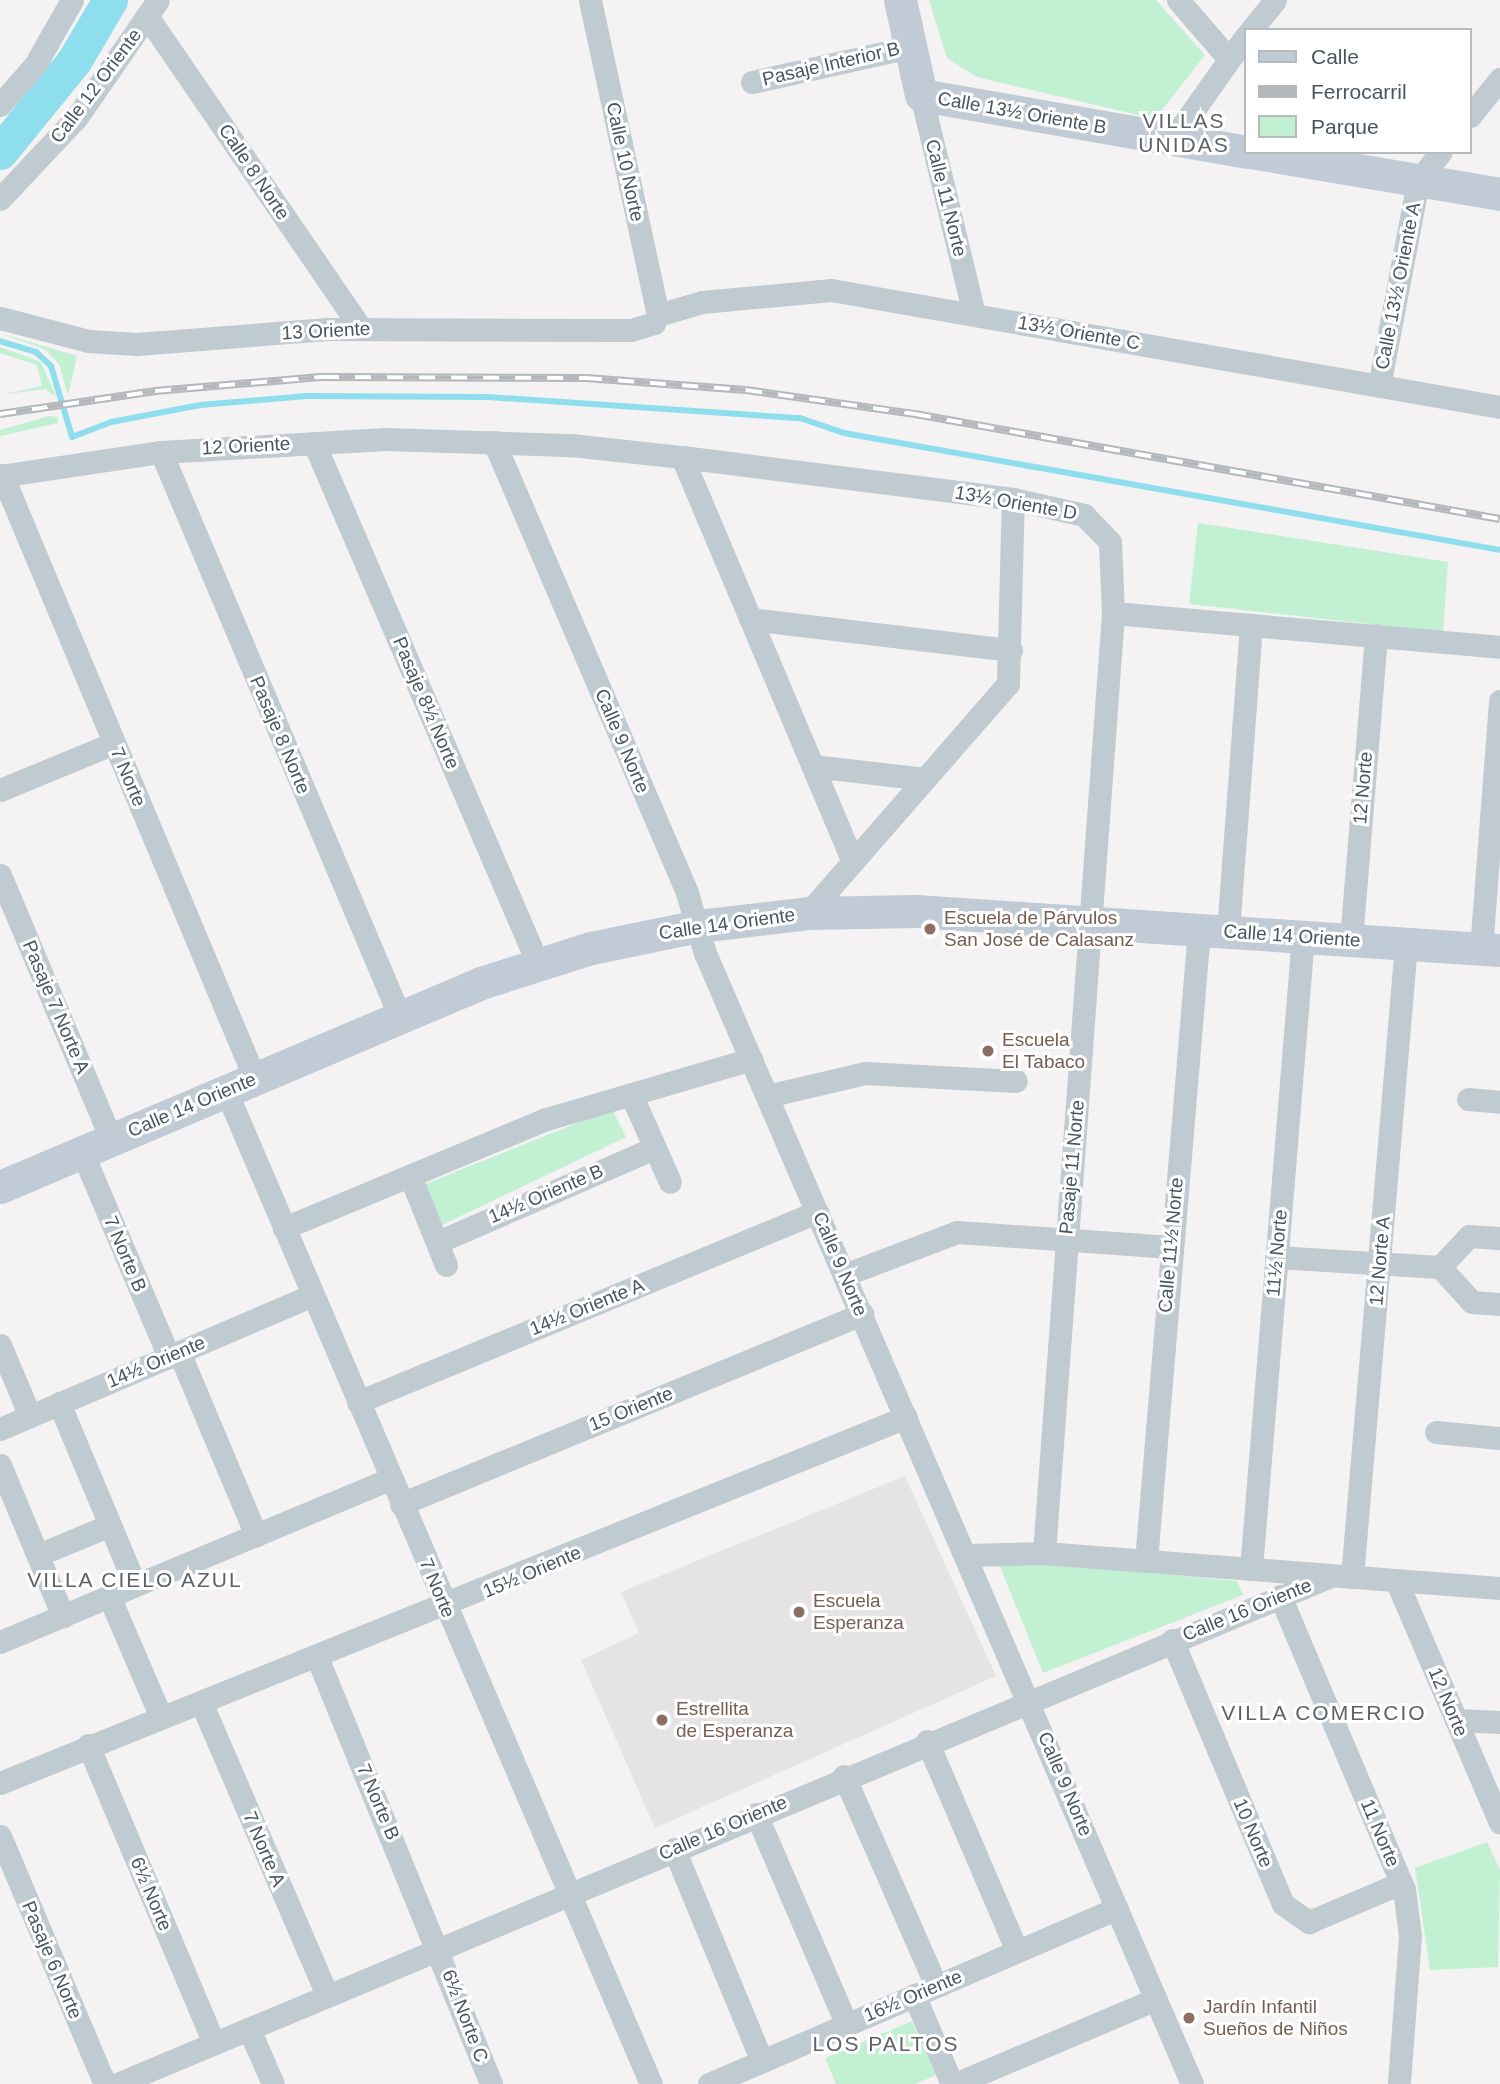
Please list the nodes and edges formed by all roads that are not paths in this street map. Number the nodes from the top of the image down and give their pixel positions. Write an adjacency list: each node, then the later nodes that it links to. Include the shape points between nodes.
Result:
1 (72, 0): 14 (street, via 35,65)
2 (590, 0): 25 (street, Calle 10 Norte)
3 (900, 0): 9 (street, Calle 11 Norte)
4 (1178, 0): 10 (street)
5 (1275, 0): 7 (street)
6 (153, 8): 22 (street, Calle 12 Oriente, via 77,117); 26 (street, Calle 8 Norte)
7 (1253, 28)
8 (1244, 38): 10 (street)
9 (910, 47): 12 (street, Pasaje Interior B); 13 (street, Calle 11 Norte)
10 (1228, 58): 16 (street)
11 (1500, 79): 15 (street)
12 (752, 82)
13 (921, 95): 16 (street, Calle 13½ Oriente B); 23 (street, Calle 11 Norte)
14 (0, 105)
15 (1472, 114)
16 (1172, 139): 17 (street, Calle 13½ Oriente B)
17 (1244, 151)
18 (1260, 154): 20 (street, Calle 13½ Oriente B)
19 (1439, 154): 20 (street, Calle 13½ Oriente A)
20 (1418, 181): 21 (street, Calle 13½ Oriente B); 27 (street, Calle 13½ Oriente A)
21 (1500, 194)
22 (0, 199)
23 (974, 314): 25 (street, 13½ Oriente C, via 811,289 702,302); 27 (street, 13½ Oriente C)
24 (0, 318): 26 (street, 13 Oriente, via 112,343)
25 (656, 319): 26 (street, 13 Oriente, via 631,330)
26 (361, 328)
27 (1379, 386): 28 (street, 13½ Oriente C)
28 (1500, 407)
29 (494, 442): 30 (street, 12 Oriente); 32 (street, 13½ Oriente D); 50 (street, Calle 9 Norte)
30 (314, 443): 31 (street, 12 Oriente); 56 (street, Pasaje 8½ Norte)
31 (161, 452): 33 (street, 12 Oriente); 57 (street, Pasaje 8 Norte)
32 (682, 457): 34 (street, 13½ Oriente D); 36 (street)
33 (1, 475): 42 (street, 7 Norte)
34 (1013, 499): 35 (street, 13½ Oriente D, via 1098,524 1110,542); 40 (street)
35 (1113, 613): 37 (street); 49 (street, Pasaje 11 Norte)
36 (750, 619): 40 (street); 43 (street)
37 (1251, 625): 38 (street); 51 (street, Calle 11½ Norte)
38 (1376, 635): 39 (street); 53 (street, 12 Norte)
39 (1500, 647)
40 (1011, 650): 44 (street, via 1008,684)
41 (1500, 701): 55 (street)
42 (114, 743): 45 (street); 60 (street, 7 Norte)
43 (813, 766): 44 (street); 46 (street)
44 (925, 779): 46 (street)
45 (0, 790)
46 (853, 861): 48 (street)
47 (0, 875): 65 (street, Pasaje 7 Norte A)
48 (808, 913): 49 (street, Calle 14 Oriente, via 916,911); 50 (street, Calle 14 Oriente)
49 (1092, 922): 51 (street, Calle 14 Oriente); 73 (street, Pasaje 11 Norte)
50 (698, 926): 56 (street, Calle 14 Oriente); 58 (street, Calle 9 Norte)
51 (1213, 930): 52 (street, Calle 14 Oriente); 75 (street, Calle 11½ Norte)
52 (1303, 937): 53 (street, Calle 14 Oriente); 76 (street, 11½ Norte)
53 (1351, 940): 54 (street, Calle 14 Oriente)
54 (1406, 944): 55 (street, Calle 14 Oriente); 78 (street, 12 Norte A)
55 (1490, 950)
56 (538, 964): 57 (street, Calle 14 Oriente)
57 (400, 1017): 60 (street, Calle 14 Oriente)
58 (751, 1059): 61 (street); 62 (street, Calle 9 Norte)
59 (1016, 1081): 62 (street, via 853,1074)
60 (241, 1085): 65 (street, Calle 14 Oriente); 71 (street, 7 Norte)
61 (631, 1094): 66 (street); 67 (street, via 543,1120)
62 (767, 1096): 70 (street, Calle 9 Norte)
63 (1468, 1099): 64 (street)
64 (1500, 1102)
65 (97, 1146): 69 (street, Calle 14 Oriente); 85 (street, 7 Norte B)
66 (654, 1148): 68 (street); 74 (street, 14½ Oriente B)
67 (410, 1176): 71 (street); 74 (street)
68 (670, 1182)
69 (0, 1186)
70 (817, 1212): 80 (street, Calle 9 Norte); 86 (street, 14½ Oriente A)
71 (284, 1228): 81 (street, 7 Norte)
72 (1500, 1238): 79 (street, via 1469,1236)
73 (1066, 1239): 75 (street); 80 (street, via 957,1232); 98 (street, Pasaje 11 Norte)
74 (438, 1242): 77 (street)
75 (1171, 1247): 101 (street, Calle 11½ Norte)
76 (1276, 1257): 78 (street); 102 (street, 11½ Norte)
77 (446, 1265)
78 (1380, 1265): 79 (street); 103 (street, 12 Norte A)
79 (1440, 1267): 82 (street, via 1472,1302)
80 (844, 1275): 83 (street, Calle 9 Norte)
81 (313, 1295): 85 (street, 14½ Oriente); 86 (street, 7 Norte)
82 (1500, 1304)
83 (862, 1314): 89 (street, Calle 9 Norte); 95 (street, 15 Oriente)
84 (0, 1345): 88 (street)
85 (174, 1354): 87 (street, 14½ Oriente); 97 (street, 7 Norte B)
86 (358, 1402): 94 (street, 7 Norte)
87 (60, 1403): 88 (street, 14½ Oriente); 96 (street)
88 (30, 1416): 90 (street, 14½ Oriente)
89 (906, 1417): 100 (street, Calle 9 Norte); 109 (street, 15½ Oriente)
90 (0, 1429)
91 (1436, 1432): 92 (street)
92 (1500, 1438)
93 (0, 1465): 99 (street)
94 (390, 1479): 95 (street, 7 Norte); 97 (street)
95 (401, 1504): 109 (street, 7 Norte)
96 (110, 1525): 99 (street); 105 (street)
97 (256, 1535): 105 (street)
98 (1044, 1553): 100 (street, Calle 16 Oriente); 101 (street, Calle 16 Oriente)
99 (38, 1555): 110 (street)
100 (967, 1555): 114 (street, Calle 9 Norte)
101 (1146, 1561): 102 (street, Calle 16 Oriente)
102 (1251, 1569): 103 (street, Calle 16 Oriente)
103 (1341, 1576): 104 (street, Calle 16 Oriente); 108 (street, Calle 16 Oriente)
104 (1396, 1580): 106 (street, Calle 16 Oriente); 117 (street, 12 Norte)
105 (135, 1586): 107 (street)
106 (1500, 1588)
107 (110, 1596): 110 (street); 116 (street)
108 (1280, 1596): 111 (street, Calle 16 Oriente); 127 (street, 11 Norte)
109 (445, 1608): 113 (street, 15½ Oriente); 128 (street, 7 Norte)
110 (63, 1615): 112 (street)
111 (1172, 1640): 114 (street, Calle 16 Oriente); 127 (street, 10 Norte, via 1283,1904 1309,1922)
112 (0, 1642)
113 (317, 1657): 115 (street, 15½ Oriente); 130 (street, 7 Norte B)
114 (1028, 1698): 119 (street, Calle 16 Oriente); 129 (street, Calle 9 Norte)
115 (201, 1702): 116 (street, 15½ Oriente); 133 (street, 7 Norte A)
116 (160, 1715): 120 (street, 15½ Oriente)
117 (1456, 1720): 118 (street); 124 (street, 12 Norte)
118 (1500, 1722)
119 (928, 1741): 121 (street, Calle 16 Oriente); 131 (street)
120 (88, 1745): 122 (street, 15½ Oriente); 138 (street, 6½ Norte)
121 (845, 1776): 123 (street, Calle 16 Oriente); 132 (street)
122 (0, 1783)
123 (756, 1814): 126 (street, Calle 16 Oriente); 136 (street)
124 (1500, 1823)
125 (0, 1836): 140 (street, Pasaje 6 Norte)
126 (674, 1849): 128 (street, Calle 16 Oriente); 139 (street)
127 (1401, 1883): 147 (street, 11 Norte, via 1410,1936)
128 (566, 1895): 130 (street, Calle 16 Oriente); 144 (street, 7 Norte)
129 (1117, 1908): 131 (street, 16½ Oriente); 135 (street, Calle 9 Norte)
130 (438, 1948): 133 (street, Calle 16 Oriente); 143 (street, 6½ Norte C)
131 (1017, 1951): 132 (street, 16½ Oriente)
132 (936, 1986): 134 (street, 16½ Oriente)
133 (327, 1995): 137 (street, Calle 16 Oriente)
134 (914, 1995): 136 (street, 16½ Oriente); 146 (street)
135 (1156, 1999): 141 (street, Calle 9 Norte); 146 (street)
136 (846, 2025): 139 (street, 16½ Oriente)
137 (249, 2029): 138 (street, Calle 16 Oriente); 142 (street)
138 (214, 2043): 140 (street, Calle 16 Oriente)
139 (762, 2061): 145 (street, 16½ Oriente)
140 (117, 2083)
141 (1190, 2083)
142 (273, 2084)
143 (491, 2084)
144 (651, 2084)
145 (709, 2084)
146 (953, 2084)
147 (1399, 2084)

